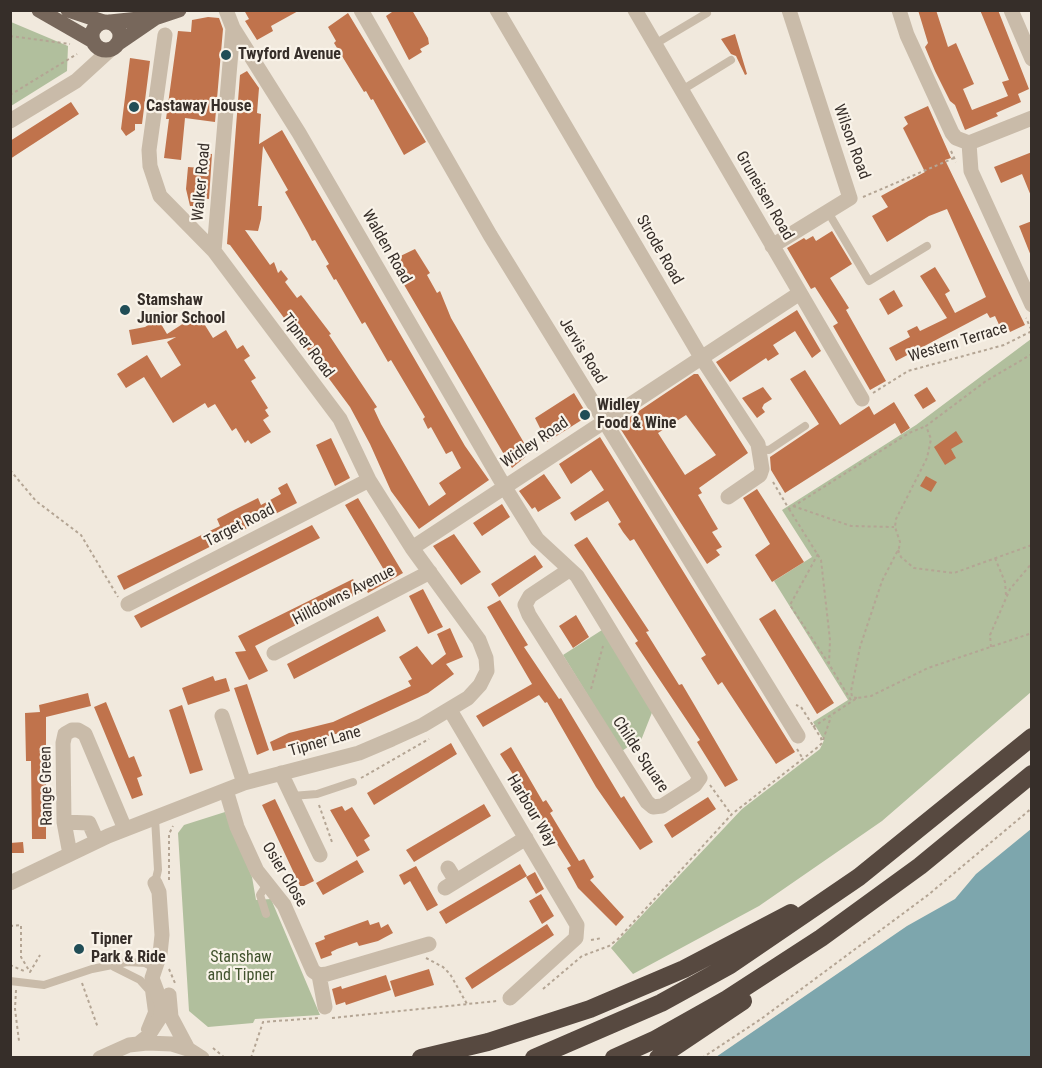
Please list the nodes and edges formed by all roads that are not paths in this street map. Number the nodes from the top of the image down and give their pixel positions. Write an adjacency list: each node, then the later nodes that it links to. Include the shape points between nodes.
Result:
1 (39, 10): 16 (main road)
2 (68, 10): 13 (main road)
3 (179, 10): 12 (main road)
4 (226, 10): 14 (street, Walker Road)
5 (361, 10): 34 (street, Jervis Road, via 490,235)
6 (497, 10): 32 (street, Strode Road)
7 (635, 10): 17 (street, Gruneisen Road)
8 (789, 10): 26 (street, Wilson Road, via 850,192 850,198)
9 (899, 10): 25 (street, via 952,133)
10 (1011, 10): 19 (street)
11 (707, 13): 17 (lane)
12 (158, 16): 13 (main road); 18 (main road)
13 (107, 22): 16 (main road, via 93,29); 18 (main road, via 119,31)
14 (233, 28): 29 (street, Walker Road); 39 (street, Walden Road, via 305,143)
15 (165, 35): 29 (street, Tipner Road, via 150,166 160,196)
16 (94, 43): 18 (main road, via 103,50); 21 (street)
17 (655, 44): 22 (street, Gruneisen Road)
18 (114, 46): 21 (street)
19 (1032, 59)
20 (731, 60): 22 (lane)
21 (84, 75): 24 (street)
22 (682, 90): 27 (street, Gruneisen Road)
23 (1032, 118): 25 (street)
24 (10, 122)
25 (969, 143): 31 (street, via 970,171)
26 (828, 212): 27 (street, Wilson Road); 28 (lane, via 869,280)
27 (772, 246): 30 (street, Gruneisen Road)
28 (927, 246)
29 (214, 251): 37 (street, Tipner Road, via 339,419)
30 (800, 292): 32 (street, Widley Road); 33 (street, Gruneisen Road)
31 (1032, 305)
32 (700, 357): 34 (street, Widley Road); 36 (street, Strode Road, via 758,444)
33 (862, 399)
34 (603, 420): 39 (street, Widley Road); 49 (street, Jervis Road)
35 (806, 426): 36 (lane)
36 (759, 455): 38 (street); 40 (street, via 762,469 758,478)
37 (369, 480): 41 (street, Tipner Road); 44 (street, Target Road)
38 (771, 480)
39 (504, 486): 41 (street, Widley Road); 42 (street, via 537,539)
40 (728, 497)
41 (412, 548): 43 (street, Tipner Road)
42 (569, 570): 42 (street, Childe Square, via 577,576 700,778 662,806 653,807 529,615 525,604 530,596)
43 (430, 572): 45 (street, Hilldowns Avenue); 46 (street, Tipner Road, via 479,640)
44 (128, 604)
45 (274, 653)
46 (487, 671): 47 (street, Tipner Lane, via 480,686)
47 (450, 710): 51 (street, Tipner Lane, via 359,753); 60 (street, Harbour Way)
48 (220, 726): 54 (street)
49 (798, 736)
50 (1032, 737): 65 (highway)
51 (281, 773): 54 (street, Tipner Lane); 56 (street)
52 (1032, 774): 71 (highway, via 920,866)
53 (353, 782): 56 (lane, via 317,794)
54 (244, 783): 55 (street, Tipner Lane)
55 (226, 790): 57 (street, Tipner Lane); 68 (street, Osier Close, via 237,827)
56 (292, 796): 63 (street)
57 (155, 818): 59 (street, Tipner Lane); 67 (lane)
58 (64, 822): 59 (street, Range Green, via 63,742 65,734 78,730 85,734); 61 (street, via 89,823); 62 (street, Range Green)
59 (125, 829): 61 (street, Tipner Lane)
60 (526, 838): 64 (street, via 451,885); 70 (street, Harbour Way)
61 (97, 841): 62 (street, Tipner Lane)
62 (70, 854): 66 (street, Tipner Lane)
63 (320, 855)
64 (448, 868)
65 (859, 877): 84 (highway, via 684,969 626,995 536,1028); 85 (highway, via 730,965 661,1003)
66 (10, 883)
67 (155, 883): 75 (street, via 162,935)
68 (267, 884): 69 (lane, via 260,895); 76 (street, Osier Close, via 284,904 313,971)
69 (266, 914)
70 (578, 931): 72 (street, Harbour Way); 78 (street, via 576,938)
71 (822, 938): 86 (highway, via 727,999); 87 (highway, via 769,982)
72 (597, 939)
73 (429, 944): 76 (street, via 411,944)
74 (114, 967): 75 (lane, via 128,962 146,963); 77 (lane, via 92,969 44,985); 80 (lane, via 140,980 149,990 152,1002 148,1024)
75 (156, 969): 80 (street, via 152,978 162,1005 161,1017 157,1026); 81 (street, via 164,980 171,1017)
76 (319, 975): 79 (street, Osier Close)
77 (13, 982)
78 (510, 998)
79 (325, 1007)
80 (134, 1044): 81 (street, via 172,1044); 83 (street)
81 (188, 1049): 82 (street)
82 (206, 1052)
83 (100, 1058)
84 (421, 1058)
85 (534, 1058)
86 (614, 1058)
87 (658, 1058)

